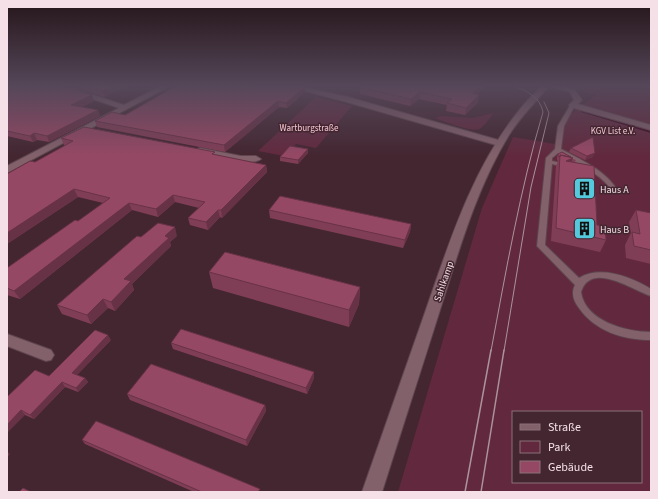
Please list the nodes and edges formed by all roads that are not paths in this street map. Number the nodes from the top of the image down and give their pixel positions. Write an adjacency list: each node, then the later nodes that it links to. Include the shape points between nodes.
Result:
1 (123, 109): 7 (street)
2 (380, 109): 9 (street)
3 (524, 109): 9 (street, Sahlkamp)
4 (571, 109): 11 (lane, via 561,126)
5 (588, 109): 6 (street)
6 (651, 128)
7 (85, 129): 8 (street); 14 (street)
8 (98, 132)
9 (500, 144): 22 (street, Sahlkamp, via 478,186 460,232)
10 (190, 150): 12 (street, via 241,160)
11 (558, 150): 13 (lane, via 549,158); 15 (lane)
12 (256, 159)
13 (549, 162): 15 (lane); 17 (lane, via 542,246)
14 (7, 170)
15 (591, 170): 16 (lane)
16 (613, 188)
17 (580, 284): 18 (lane, via 587,278 610,276 639,285); 19 (lane, via 577,291 579,300 595,319 624,333)
18 (651, 293)
19 (651, 336)
20 (7, 340): 21 (street)
21 (46, 355)
22 (372, 492)

